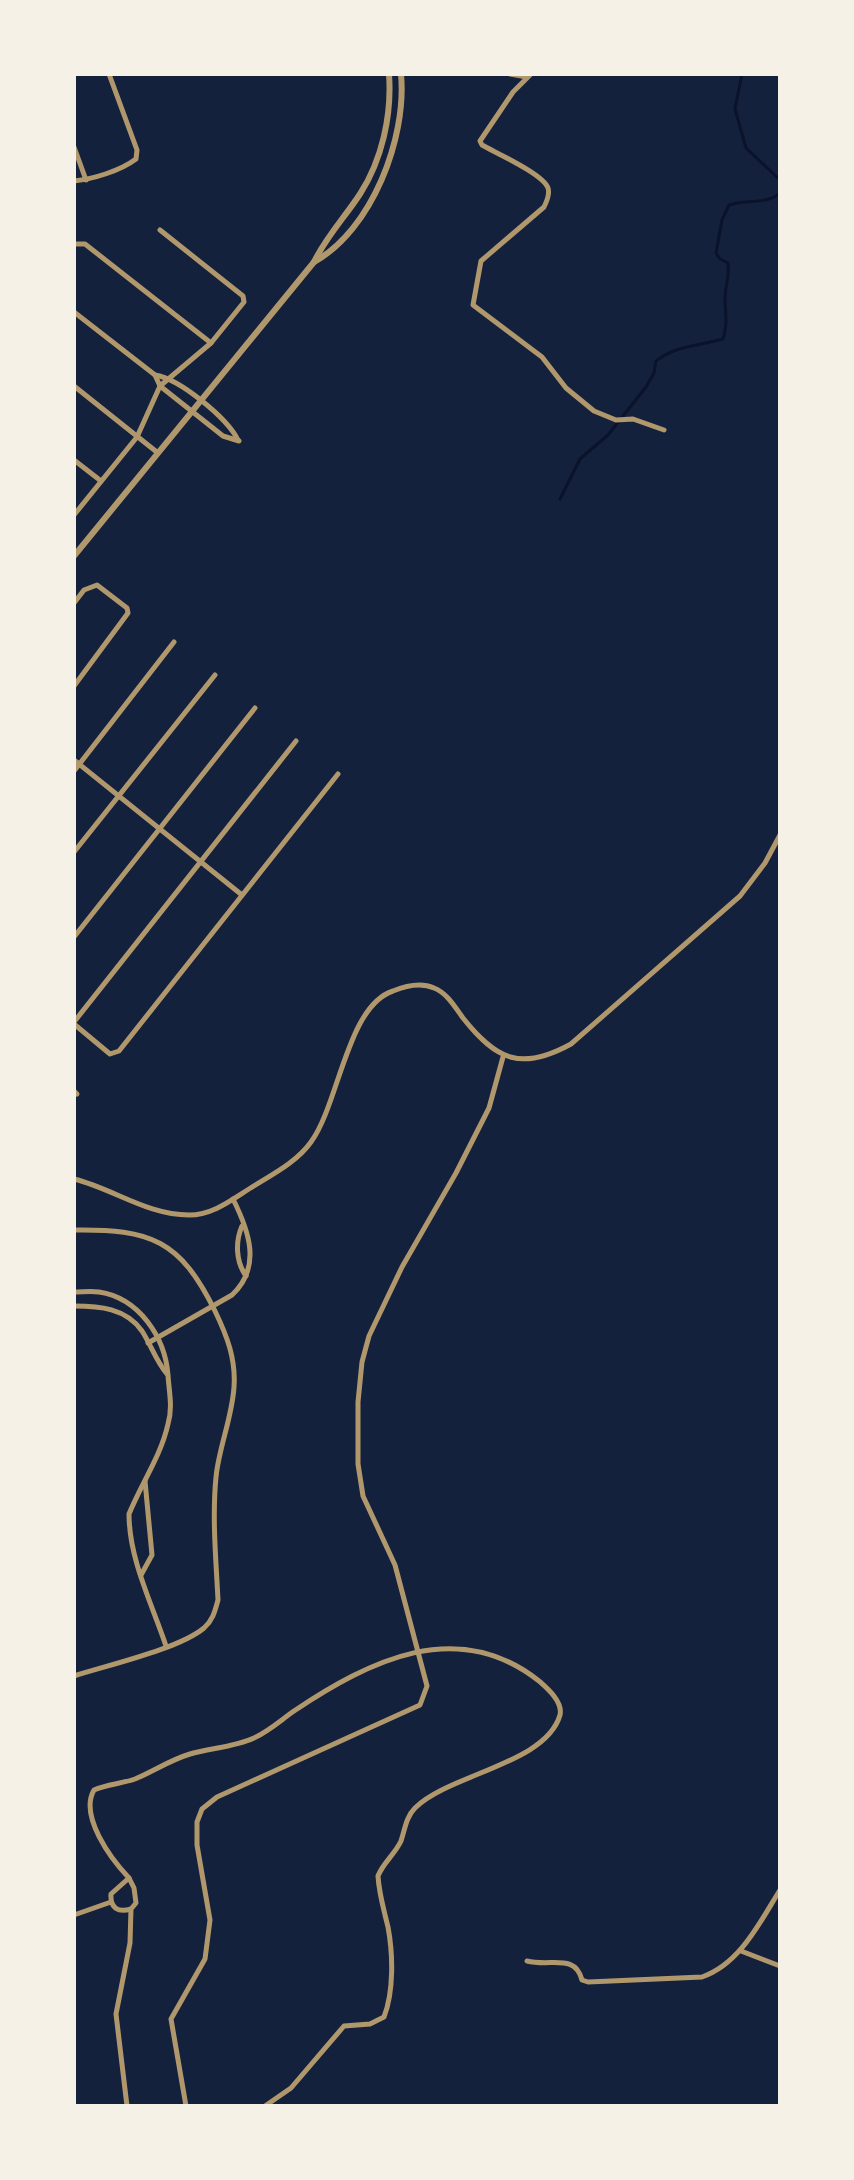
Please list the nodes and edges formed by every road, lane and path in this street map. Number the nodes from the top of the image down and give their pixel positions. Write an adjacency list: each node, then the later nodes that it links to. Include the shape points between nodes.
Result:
1 (109, 74): 7 (street, via 136,159)
2 (389, 74): 11 (street, via 388,117 374,168)
3 (401, 74): 11 (street, via 400,118 385,173 332,252)
4 (510, 74): 5 (street)
5 (530, 76): 20 (street, via 480,141 541,178 548,197 544,207 481,261 473,305 542,357 566,388 594,411)
6 (74, 147): 7 (street)
7 (86, 180): 8 (street)
8 (74, 181)
9 (160, 230): 13 (street, via 243,296 244,302)
10 (75, 243): 13 (street, via 85,244)
11 (314, 262): 18 (street)
12 (74, 312): 14 (street)
13 (211, 343): 15 (street)
14 (155, 375): 15 (street); 17 (street)
15 (169, 377): 17 (street); 18 (street)
16 (74, 386): 21 (street)
17 (160, 386): 19 (street); 21 (street)
18 (199, 401): 19 (street); 19 (street, via 231,426 239,441 223,436)
19 (192, 410): 22 (street)
20 (664, 430)
21 (137, 437): 22 (street); 24 (street)
22 (158, 453): 26 (street)
23 (74, 460): 24 (street)
24 (101, 481): 25 (street)
25 (74, 515)
26 (74, 556)
27 (74, 603): 30 (street, via 89,586 97,585 128,613)
28 (174, 642): 33 (street)
29 (215, 675): 36 (street)
30 (74, 686)
31 (255, 708): 37 (street)
32 (296, 741): 40 (street)
33 (77, 762): 34 (street); 36 (street)
34 (74, 771)
35 (338, 774): 41 (street)
36 (119, 796): 37 (street); 39 (street)
37 (159, 829): 40 (street); 42 (street)
38 (780, 835): 44 (street, via 740,896 571,1044 550,1056)
39 (74, 852)
40 (201, 862): 41 (street); 43 (street)
41 (242, 895): 43 (street, via 115,1055)
42 (74, 937)
43 (74, 1023)
44 (503, 1057): 46 (street, via 435,988 419,985 389,992 374,1001 362,1022 312,1141 293,1161); 59 (street, via 489,1108 402,1267 362,1362 358,1464 363,1496 395,1565)
45 (74, 1179): 46 (street, via 173,1214 215,1210)
46 (233, 1199): 47 (street)
47 (242, 1225): 49 (street, via 239,1265); 49 (street, via 249,1236 251,1266)
48 (74, 1230): 52 (street, via 114,1229 156,1240 191,1268)
49 (246, 1276): 52 (street, via 232,1295)
50 (74, 1292): 53 (street, via 99,1292 130,1304)
51 (74, 1306): 54 (street, via 97,1306 129,1317)
52 (213, 1306): 53 (street); 58 (street, via 234,1364 216,1477 218,1600 206,1626)
53 (157, 1338): 54 (street); 55 (street)
54 (148, 1343): 55 (street)
55 (168, 1375): 56 (street, via 169,1421)
56 (145, 1480): 57 (street, via 152,1555); 57 (street, via 129,1514)
57 (141, 1575): 58 (street)
58 (166, 1646): 60 (street)
59 (417, 1650): 61 (street, via 353,1674 253,1739 190,1754 94,1790 89,1798 91,1816); 70 (street, via 427,1686 420,1705 217,1797 202,1809 197,1845 210,1920 205,1959 171,2019); 71 (street, via 457,1649 509,1663 545,1686 560,1713 550,1732 519,1756 464,1779 414,1809 378,1876 390,1965 384,2017 344,2026 297,2082)
60 (74, 1676)
61 (129, 1878): 63 (street, via 111,1894); 64 (street, via 136,1895)
62 (780, 1890): 66 (street)
63 (111, 1902): 64 (street, via 123,1912); 65 (street)
64 (131, 1909): 69 (street, via 116,2014)
65 (74, 1915)
66 (741, 1951): 67 (street, via 694,1980 588,1982 572,1963); 68 (street)
67 (527, 1961)
68 (780, 1966)
69 (127, 2106)
70 (186, 2106)
71 (265, 2106)

